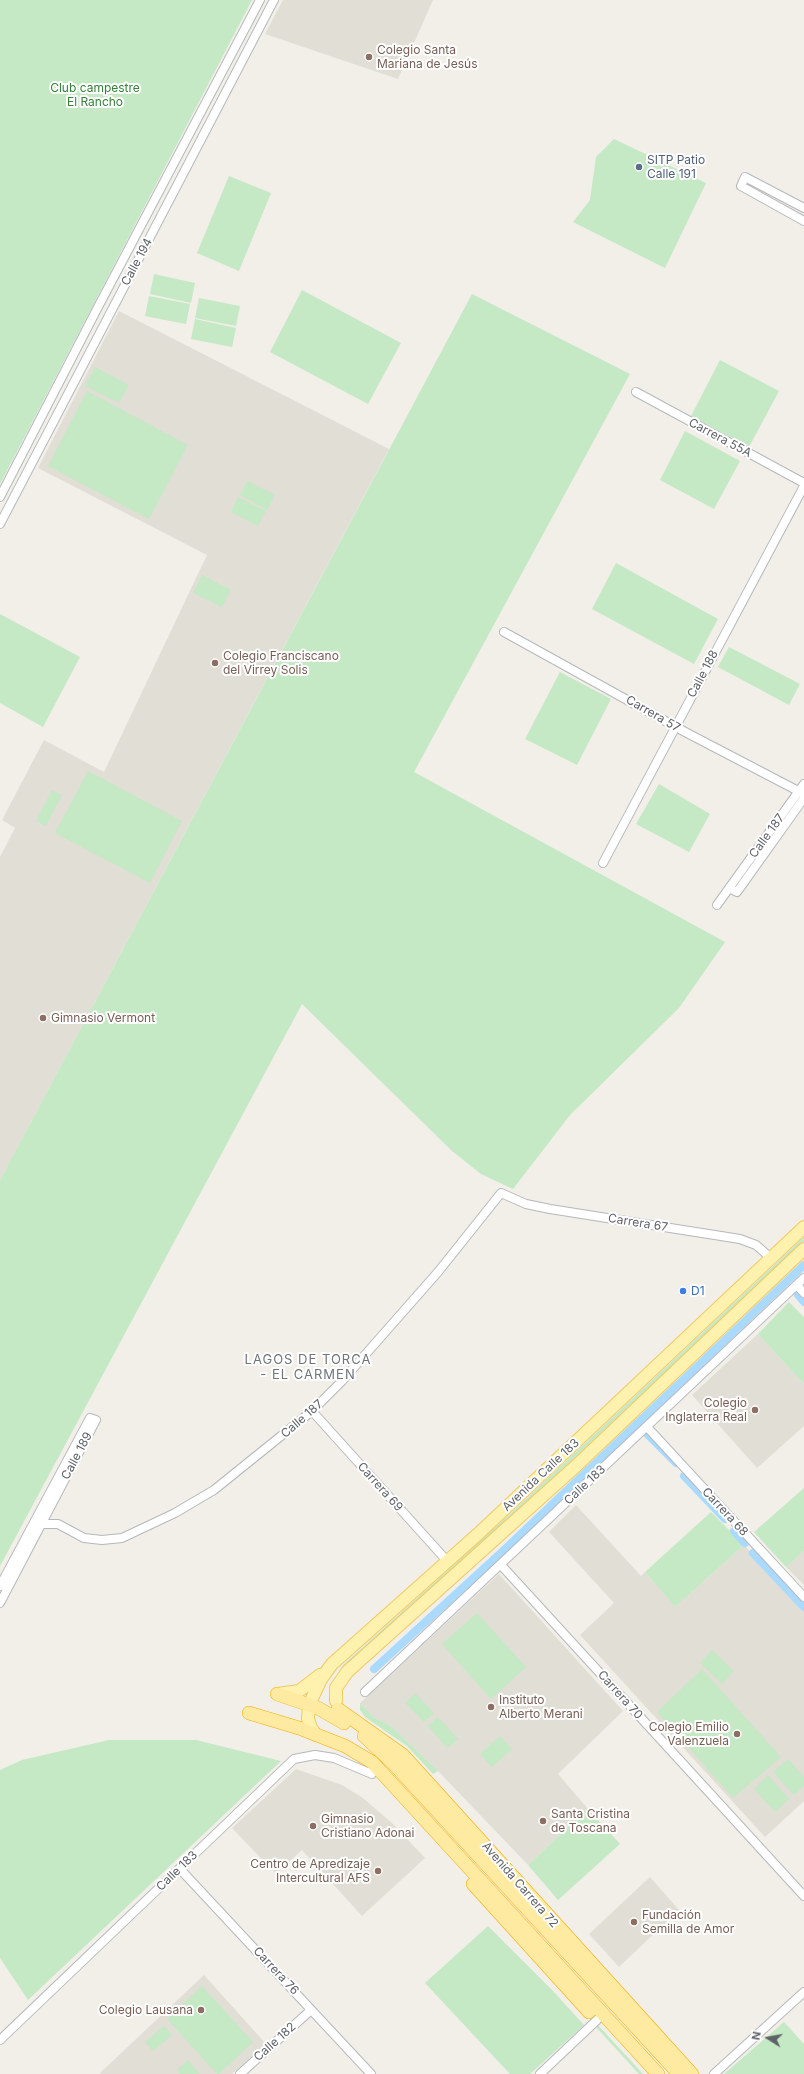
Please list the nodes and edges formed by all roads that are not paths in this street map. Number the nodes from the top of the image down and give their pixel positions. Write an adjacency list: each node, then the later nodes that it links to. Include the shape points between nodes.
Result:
1 (260, 0): 9 (street, Calle 194, via 96,309)
2 (274, 0): 10 (street, Calle 194)
3 (793, 202): 4 (street); 5 (street); 5 (street, via 745,176 741,186)
4 (804, 208)
5 (788, 212): 6 (street)
6 (804, 221)
7 (636, 392): 8 (street, Carrera 55A)
8 (804, 484): 12 (street, Calle 188)
9 (0, 497)
10 (0, 524)
11 (504, 632): 12 (street, Carrera 57)
12 (676, 726): 14 (street, Carrera 57); 16 (street, Calle 188)
13 (804, 784): 14 (street, Calle 187)
14 (801, 793): 17 (street, Calle 187)
15 (804, 798): 17 (street, Calle 187, via 737,892)
16 (603, 863)
17 (729, 888): 18 (street, Calle 187)
18 (717, 905)
19 (501, 1193): 22 (street, Carrera 67, via 526,1204 550,1209 740,1239 756,1245); 26 (street, Calle 187, via 423,1289)
20 (804, 1227): 22 (main road, Avenida Calle 183)
21 (804, 1249): 38 (main road, Avenida Calle 183, via 576,1466 347,1672 336,1688)
22 (772, 1259): 29 (main road, Avenida Calle 183)
23 (804, 1278): 24 (street, Calle 183)
24 (797, 1285): 25 (street); 27 (street, Calle 183)
25 (804, 1293)
26 (312, 1411): 28 (street, Calle 187, via 214,1490 175,1513 135,1532 111,1540 94,1539 84,1538 58,1524); 29 (street, Carrera 69)
27 (647, 1427): 30 (street, Calle 183); 32 (street, Carrera 68)
28 (41, 1524): 31 (street, Calle 189, via 96,1420 90,1418); 33 (street, Calle 189)
29 (448, 1562): 34 (main road, Avenida Calle 183)
30 (501, 1564): 35 (street, Calle 183); 44 (street, Carrera 70)
31 (0, 1586)
32 (804, 1597)
33 (0, 1603)
34 (332, 1664): 36 (main road, via 304,1689 289,1694); 37 (main road, Avenida Calle 183, via 321,1679)
35 (365, 1692)
36 (277, 1694): 37 (highway, Avenida Carrera 72)
37 (309, 1705): 40 (highway, Avenida Carrera 72); 41 (main road, Avenida Calle 183, via 308,1720)
38 (337, 1705): 40 (highway); 55 (highway, Avenida Carrera 72, via 403,1755)
39 (249, 1713): 41 (highway, Avenida Carrera 72)
40 (344, 1723): 54 (highway, Avenida Carrera 72, via 374,1744 393,1763)
41 (316, 1735): 42 (highway, Avenida Carrera 72, via 346,1752); 53 (highway, Avenida Carrera 72, via 345,1746 372,1762)
42 (372, 1774): 43 (street, Calle 183, via 334,1758 315,1755 294,1759); 47 (highway, Avenida Carrera 72)
43 (180, 1869): 46 (street, Carrera 76); 48 (street, Calle 183)
44 (804, 1896)
45 (804, 1992): 56 (street)
46 (311, 2010): 49 (street, Calle 182); 50 (street, Carrera 76)
47 (597, 2020): 51 (street); 52 (highway, Avenida Carrera 72)
48 (0, 2040)
49 (240, 2074)
50 (371, 2074)
51 (540, 2074)
52 (646, 2074)
53 (658, 2074)
54 (679, 2074)
55 (692, 2074)
56 (714, 2074)

